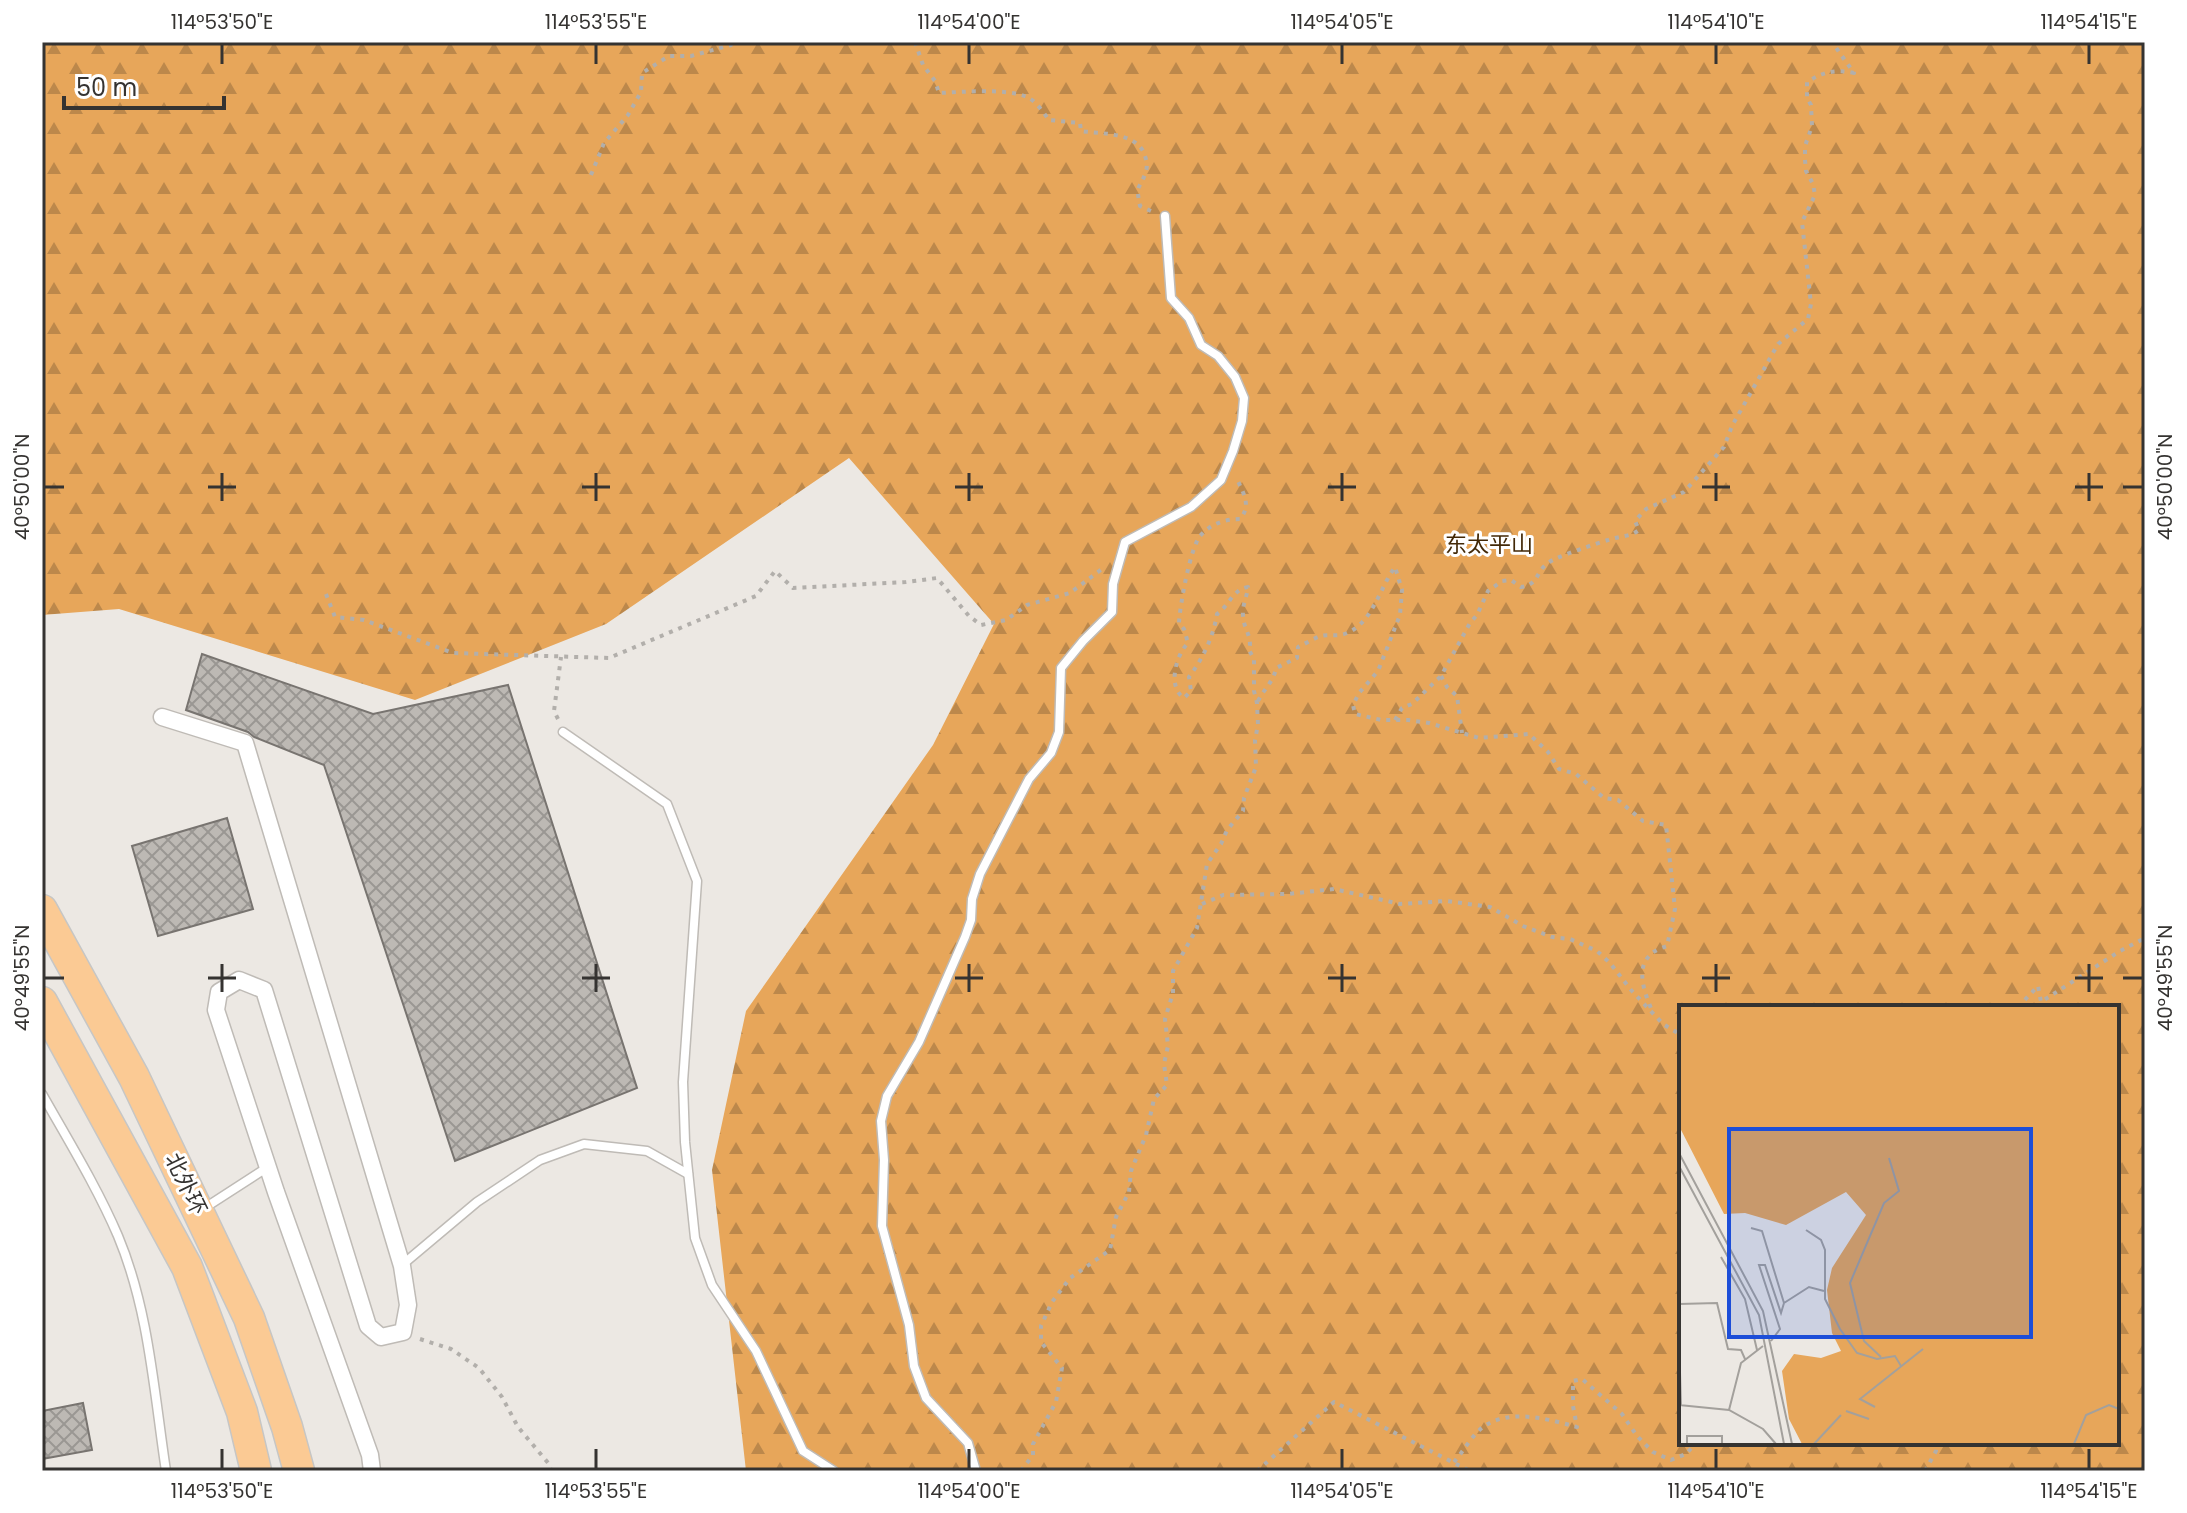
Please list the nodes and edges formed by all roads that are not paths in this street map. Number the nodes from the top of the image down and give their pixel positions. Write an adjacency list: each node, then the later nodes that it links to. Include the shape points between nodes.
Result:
1 (1165, 216): 16 (lane, via 1171,298 1189,318 1201,345 1235,377 1244,398 1233,451 1221,480 1191,507 1125,542 1113,584 1112,612 1061,668 1059,732 1051,753 1029,779 980,874 965,937 919,1042 887,1096 881,1121 882,1226 909,1325 914,1366 926,1398 968,1443)
2 (162, 717): 10 (street, via 245,743)
3 (563, 732): 8 (lane, via 667,804 697,881 683,1082)
4 (42, 910): 9 (highway, 北外环, via 134,1077)
5 (42, 1002): 12 (highway, 北外环, via 187,1267 242,1412)
6 (42, 1094): 11 (lane, via 118,1235 133,1278)
7 (268, 1167): 9 (lane); 10 (street, via 216,1010 219,992 239,980 264,990 368,1326 381,1337 403,1332 408,1305); 14 (street)
8 (688, 1174): 10 (lane, via 647,1151 584,1144 540,1160 477,1202); 15 (lane, via 695,1238 712,1285 756,1351 803,1451)
9 (199, 1211): 13 (highway, 北外环, via 249,1318)
10 (402, 1266)
11 (166, 1471)
12 (256, 1471)
13 (299, 1471)
14 (372, 1471)
15 (834, 1471)
16 (976, 1471)

